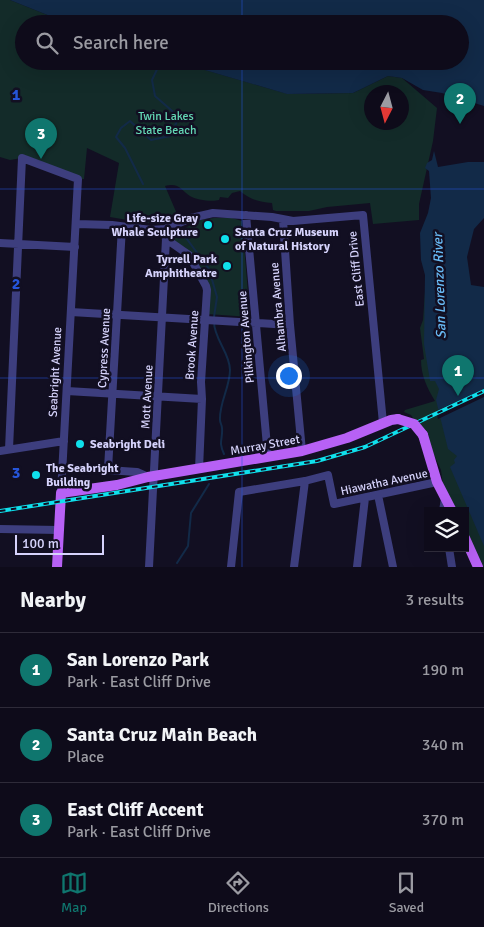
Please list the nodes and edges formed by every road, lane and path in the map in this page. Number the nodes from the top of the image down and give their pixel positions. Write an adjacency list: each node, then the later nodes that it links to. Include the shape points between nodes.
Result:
1 (246, 214): 2 (street, East Cliff Drive); 5 (street, East Cliff Drive, via 200,215); 14 (street, Pilkington Avenue)
2 (283, 220): 15 (street, Alhambra Avenue); 20 (street, East Cliff Drive, via 293,222 363,215)
3 (76, 224): 4 (street, East Cliff Drive); 8 (street, Seabright Avenue, via 78,179 22,158); 9 (street, Seabright Avenue)
4 (122, 227): 5 (street, East Cliff Drive); 11 (street, Cypress Avenue)
5 (164, 229): 6 (street, Mott Avenue)
6 (166, 239): 12 (street, Mott Avenue); 13 (street, Brook Avenue, via 189,255 206,286)
7 (0, 243): 8 (street)
8 (18, 244): 9 (street); 22 (street)
9 (75, 247): 10 (street, Seabright Avenue)
10 (71, 312): 11 (street); 16 (street, Seabright Avenue)
11 (117, 315): 12 (street); 17 (street, Cypress Avenue)
12 (162, 318): 13 (street); 18 (street, Mott Avenue)
13 (205, 320): 14 (street); 19 (street, Brook Avenue)
14 (256, 322): 15 (street); 25 (street, Pilkington Avenue)
15 (290, 325): 24 (street, Alhambra Avenue)
16 (67, 392): 17 (street); 21 (street, Seabright Avenue)
17 (113, 394): 18 (street); 28 (street, Cypress Avenue)
18 (158, 396): 19 (street); 29 (street, Mott Avenue)
19 (202, 399): 27 (street, Brook Avenue)
20 (383, 423): 24 (main road, Murray Street); 31 (main road, bridge, via 398,419 414,424 423,435)
21 (64, 441): 22 (street); 26 (street, Seabright Avenue)
22 (9, 449): 23 (street)
23 (0, 451)
24 (302, 452): 25 (main road, Murray Street)
25 (268, 457): 27 (main road, Murray Street)
26 (62, 467): 28 (street, Murray Street); 32 (street, Seabright Avenue)
27 (198, 469): 29 (main road, Murray Street)
28 (108, 470): 29 (street, Murray Street)
29 (151, 476): 32 (main road, Murray Street, via 117,485); 41 (street, Mott Avenue)
30 (305, 480): 34 (street, Hiawatha Avenue, via 328,475 334,504); 42 (street, Hiawatha Avenue, via 239,492); 43 (street)
31 (437, 482): 33 (street, Hiawatha Avenue); 35 (main road)
32 (61, 493): 37 (main road, Seabright Avenue)
33 (378, 495): 34 (street, Hiawatha Avenue); 45 (street)
34 (365, 498): 44 (street)
35 (447, 507)
36 (0, 529): 37 (street)
37 (59, 530): 40 (main road, Seabright Avenue)
38 (469, 547): 47 (main road)
39 (450, 552): 46 (street)
40 (57, 567)
41 (149, 567)
42 (231, 567)
43 (294, 567)
44 (357, 567)
45 (393, 567)
46 (452, 567)
47 (478, 567)

